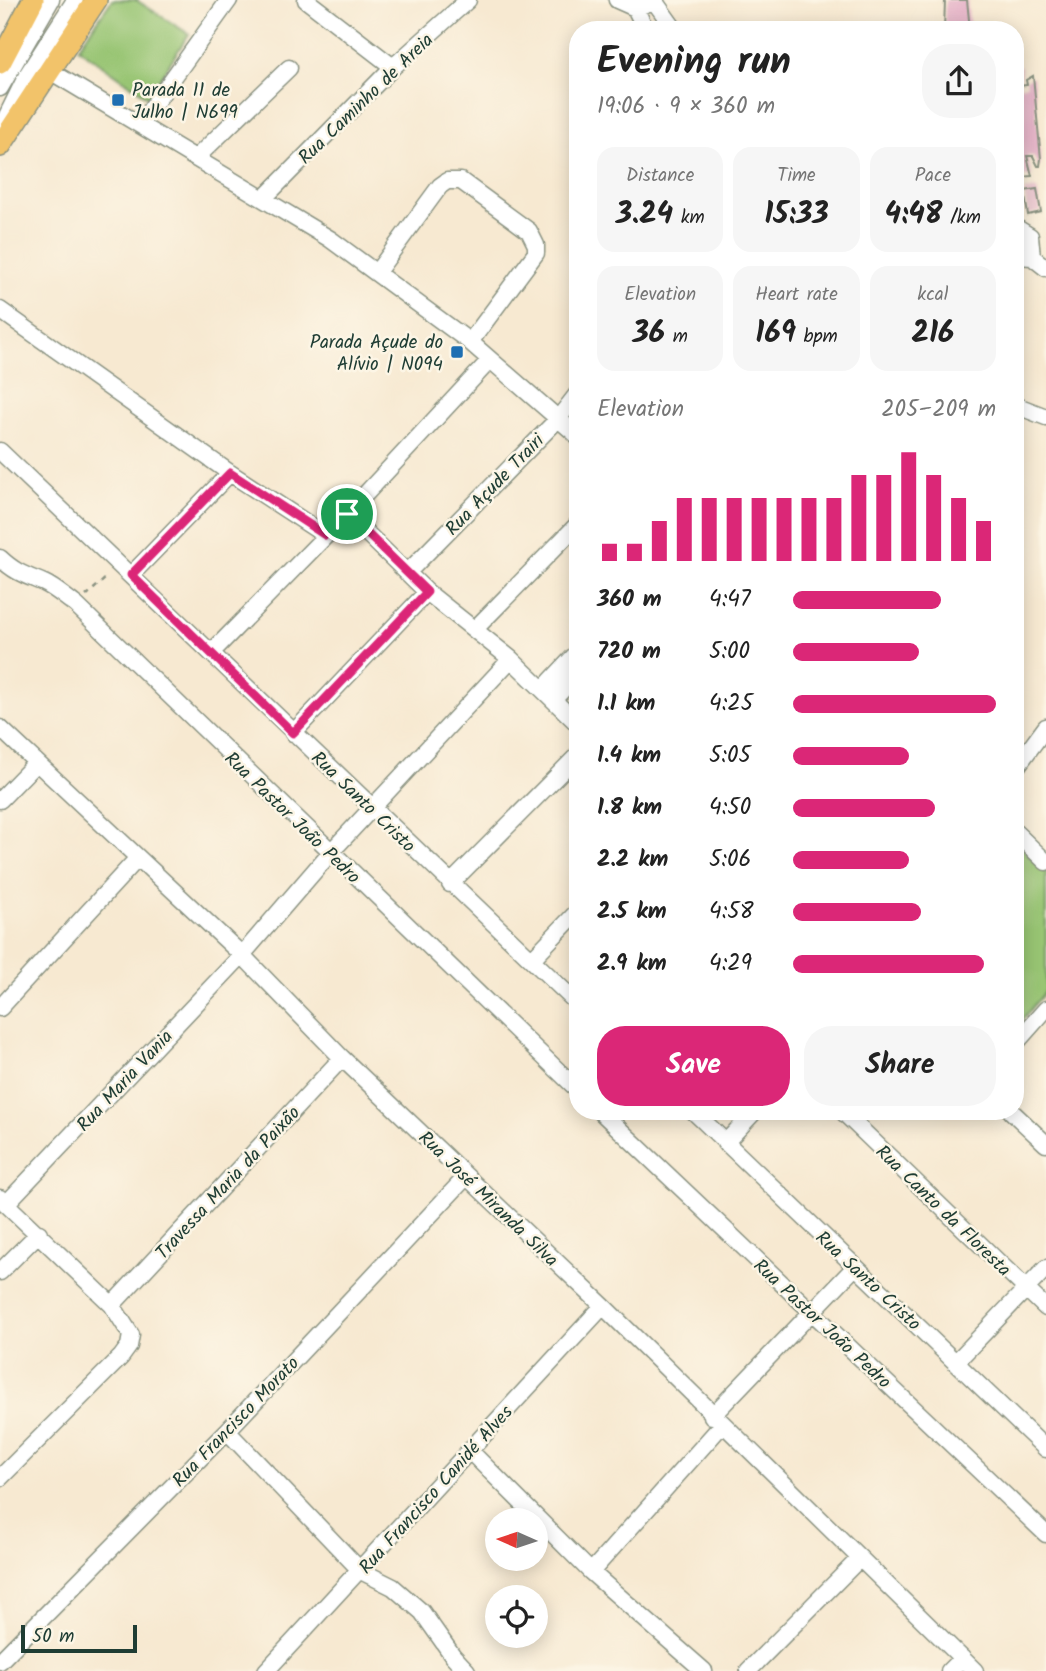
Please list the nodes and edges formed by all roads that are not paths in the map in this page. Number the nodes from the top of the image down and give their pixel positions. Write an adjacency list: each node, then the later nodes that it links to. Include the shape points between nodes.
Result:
1 (33, 0): 13 (main road)
2 (51, 0): 17 (street)
3 (75, 0): 19 (street, via 27,75)
4 (96, 0): 16 (main road)
5 (229, 0): 18 (street)
6 (306, 0): 14 (street)
7 (617, 0): 10 (street)
8 (464, 1): 14 (street, Rua Caminho de Areia)
9 (655, 1): 10 (street); 12 (street)
10 (635, 8): 11 (street)
11 (642, 21)
12 (669, 21)
13 (0, 63)
14 (393, 67): 22 (street, Rua Caminho de Areia)
15 (289, 68): 21 (street)
16 (50, 71): 18 (street); 20 (main road)
17 (0, 88)
18 (140, 124): 21 (street)
19 (0, 130)
20 (0, 146)
21 (197, 157): 22 (street)
22 (265, 197): 27 (street)
23 (1024, 232): 24 (street, via 1030,236)
24 (1024, 256)
25 (1024, 256): 26 (street)
26 (1046, 268)
27 (377, 272): 29 (street); 29 (street, via 447,181 461,181 529,232 536,253)
28 (0, 310): 37 (street)
29 (470, 342): 30 (street)
30 (490, 360): 34 (street); 38 (street)
31 (569, 405): 34 (street, Rua Açude Trairi)
32 (1024, 408): 33 (street)
33 (1046, 417)
34 (558, 419): 35 (street); 43 (street, Rua Açude Trairi)
35 (569, 428)
36 (0, 451): 42 (street, Rua Santo Cristo)
37 (230, 473): 40 (street); 42 (street)
38 (347, 514): 40 (street); 43 (street)
39 (569, 533): 45 (street)
40 (325, 535): 46 (street)
41 (0, 558): 61 (street, Rua Pastor João Pedro, via 12,570 42,582 76,606)
42 (125, 570): 46 (street, Rua Santo Cristo)
43 (407, 573): 44 (street)
44 (427, 592): 45 (street); 54 (street)
45 (475, 629): 47 (street)
46 (212, 652): 54 (street, Rua Santo Cristo)
47 (511, 659): 50 (street); 59 (street, Rua Maria Vania)
48 (569, 665): 50 (street)
49 (569, 680): 50 (street)
50 (548, 694): 51 (street)
51 (569, 715)
52 (1046, 727): 55 (street)
53 (0, 728): 56 (street, Rua José Miranda Silva)
54 (293, 733): 59 (street, Rua Santo Cristo)
55 (1024, 757)
56 (36, 762): 58 (street); 62 (street, Rua José Miranda Silva)
57 (569, 764): 64 (street)
58 (0, 800)
59 (372, 809): 61 (street, Rua Maria Vania); 64 (street, Rua Santo Cristo)
60 (1024, 844): 63 (street)
61 (330, 853): 66 (street, Rua Maria Vania); 73 (street, Rua Pastor João Pedro)
62 (136, 859): 66 (street, Rua José Miranda Silva); 69 (street)
63 (1046, 862)
64 (450, 884): 67 (street, Rua Santo Cristo)
65 (569, 920): 67 (street)
66 (242, 955): 72 (street, Rua José Miranda Silva); 82 (street, Rua Maria Vania)
67 (532, 959): 68 (street, Rua Santo Cristo)
68 (569, 995)
69 (0, 1008)
70 (1046, 1009): 71 (street)
71 (1024, 1034)
72 (342, 1058): 81 (street, Rua José Miranda Silva); 88 (street, Travessa Maria da Paixão)
73 (569, 1081)
74 (609, 1120): 91 (street, Rua Pastor João Pedro)
75 (702, 1120): 80 (street, Rua Santo Cristo)
76 (747, 1120): 80 (street)
77 (851, 1120): 87 (street, Rua Canto da Floresta)
78 (1022, 1120): 79 (street)
79 (1045, 1142)
80 (725, 1143): 84 (street, Rua Santo Cristo)
81 (466, 1177): 89 (street, Rua José Miranda Silva); 94 (street, Rua Francisco Morato)
82 (3, 1201): 83 (street)
83 (39, 1233): 86 (street); 88 (street)
84 (855, 1267): 91 (street); 92 (street, Rua Santo Cristo)
85 (1046, 1268): 87 (street)
86 (0, 1272)
87 (1026, 1289): 90 (street, Rua Canto da Floresta); 92 (street)
88 (112, 1305): 97 (street, via 129,1330 129,1346)
89 (603, 1306): 93 (street, Rua José Miranda Silva); 96 (street, Rua Francisco Canidé Alves)
90 (1046, 1308)
91 (811, 1314): 93 (street); 98 (street, Rua Pastor João Pedro)
92 (956, 1363): 95 (street, Rua Santo Cristo)
93 (716, 1421): 99 (street, Rua José Miranda Silva); 101 (street)
94 (227, 1431): 100 (street); 103 (street, Rua Francisco Morato)
95 (1046, 1449)
96 (470, 1451): 100 (street, Rua Francisco Canidé Alves); 101 (street)
97 (0, 1478)
98 (1046, 1534)
99 (860, 1558): 102 (street, Rua José Miranda Silva); 107 (street)
100 (361, 1571): 104 (street, Rua Francisco Canidé Alves); 105 (street, via 379,1578 422,1612)
101 (591, 1572): 106 (street)
102 (961, 1658): 108 (street); 109 (street, Rua José Miranda Silva)
103 (0, 1661)
104 (266, 1671)
105 (467, 1671)
106 (704, 1671)
107 (748, 1671)
108 (948, 1671)
109 (975, 1671)

